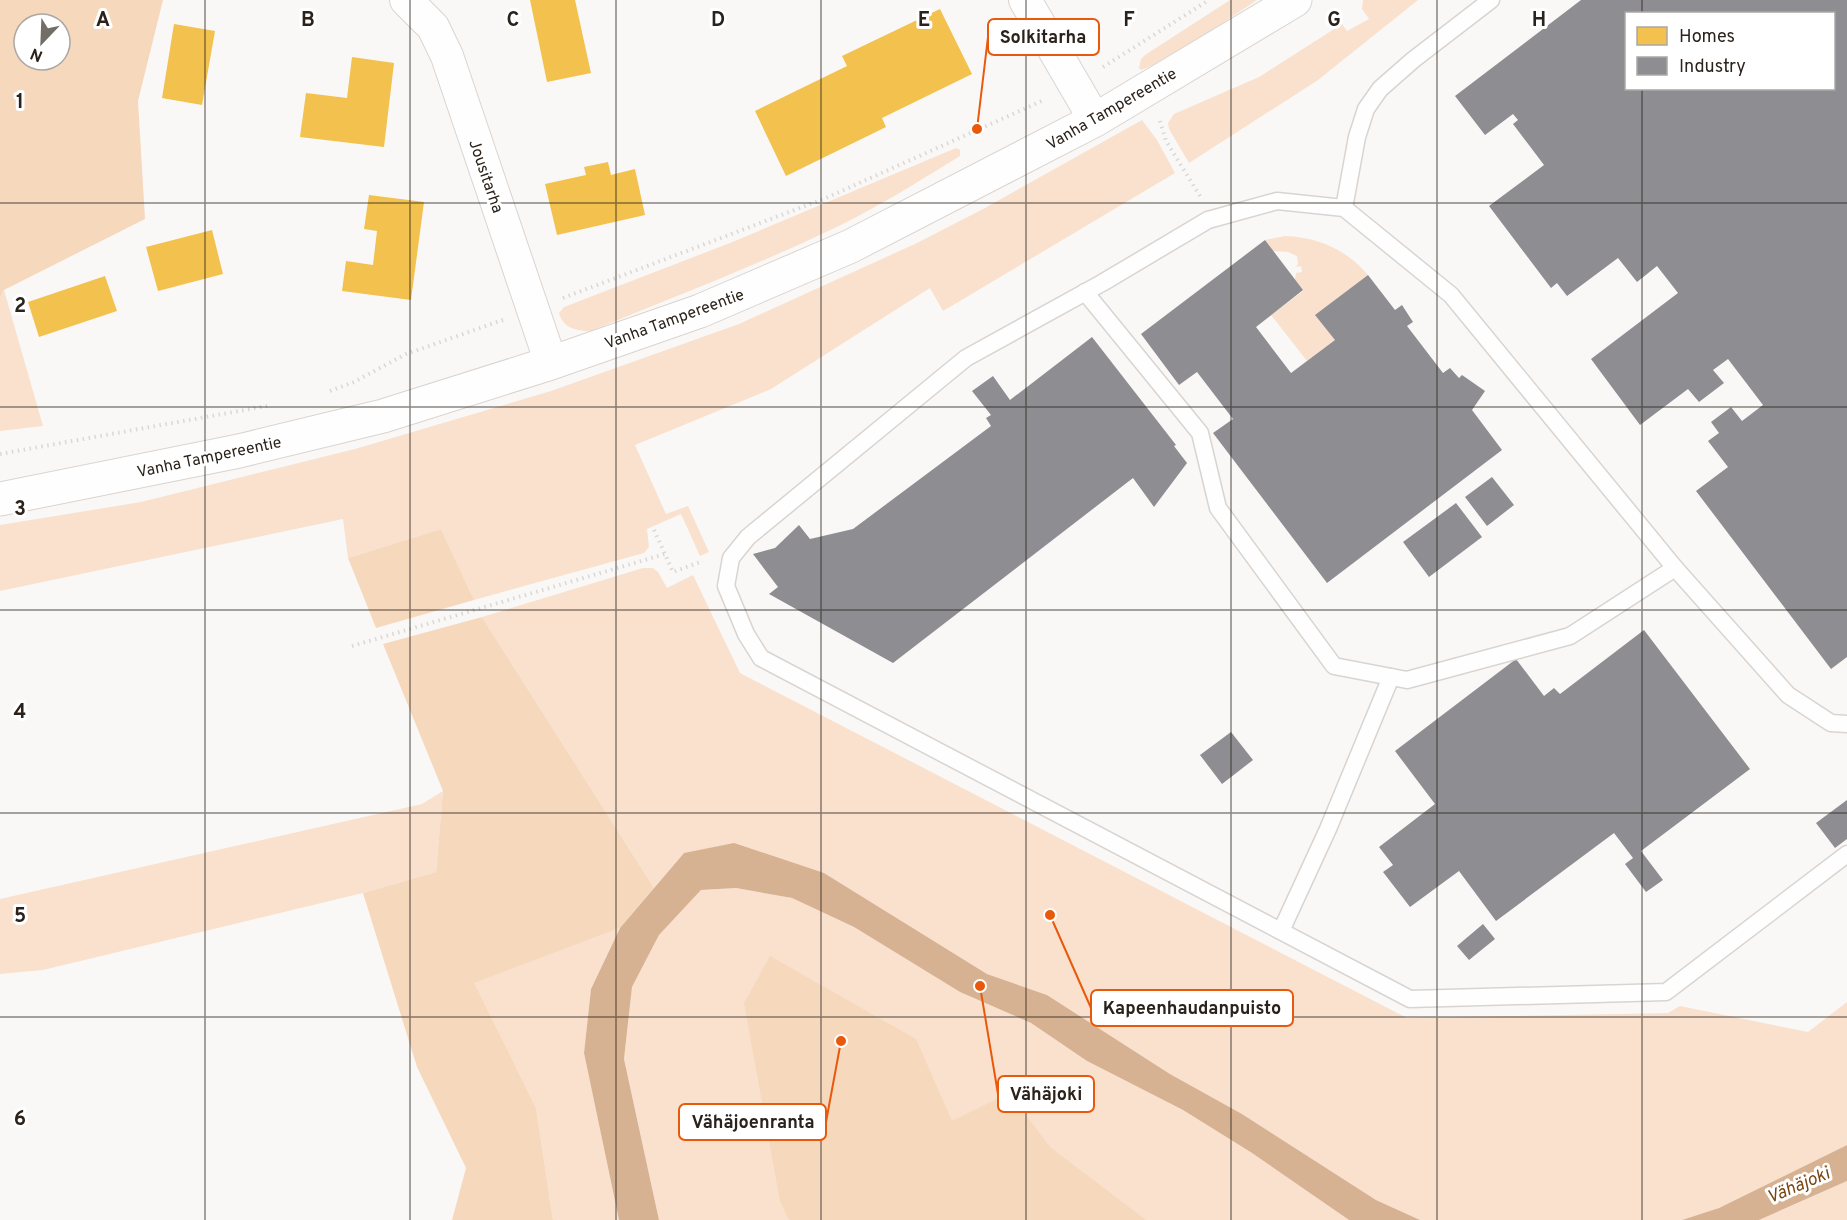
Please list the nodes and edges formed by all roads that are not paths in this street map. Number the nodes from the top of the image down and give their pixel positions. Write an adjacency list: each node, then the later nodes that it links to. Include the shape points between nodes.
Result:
1 (406, 0): 8 (street, Jousitarha, via 433,27 447,56)
2 (1025, 0): 5 (street)
3 (1295, 0): 5 (main road, Vanha Tampereentie)
4 (1491, 0): 6 (lane, via 1380,89 1366,109 1360,128)
5 (1095, 120): 8 (main road, Vanha Tampereentie, via 851,246 700,312)
6 (1344, 208): 7 (lane, via 1277,201 1208,220); 10 (lane, via 1451,295)
7 (1085, 292): 11 (lane, via 1200,433 1218,508 1334,666); 14 (lane, via 966,358 748,537 731,558 726,586 746,634 762,658)
8 (551, 363): 9 (main road, Vanha Tampereentie, via 383,416 239,451)
9 (0, 499)
10 (1675, 568): 11 (lane, via 1570,636 1407,680); 12 (lane, via 1788,695 1831,723)
11 (1391, 677): 14 (lane)
12 (1847, 724)
13 (1847, 854): 14 (lane, via 1666,992 1410,999)
14 (1281, 931)

